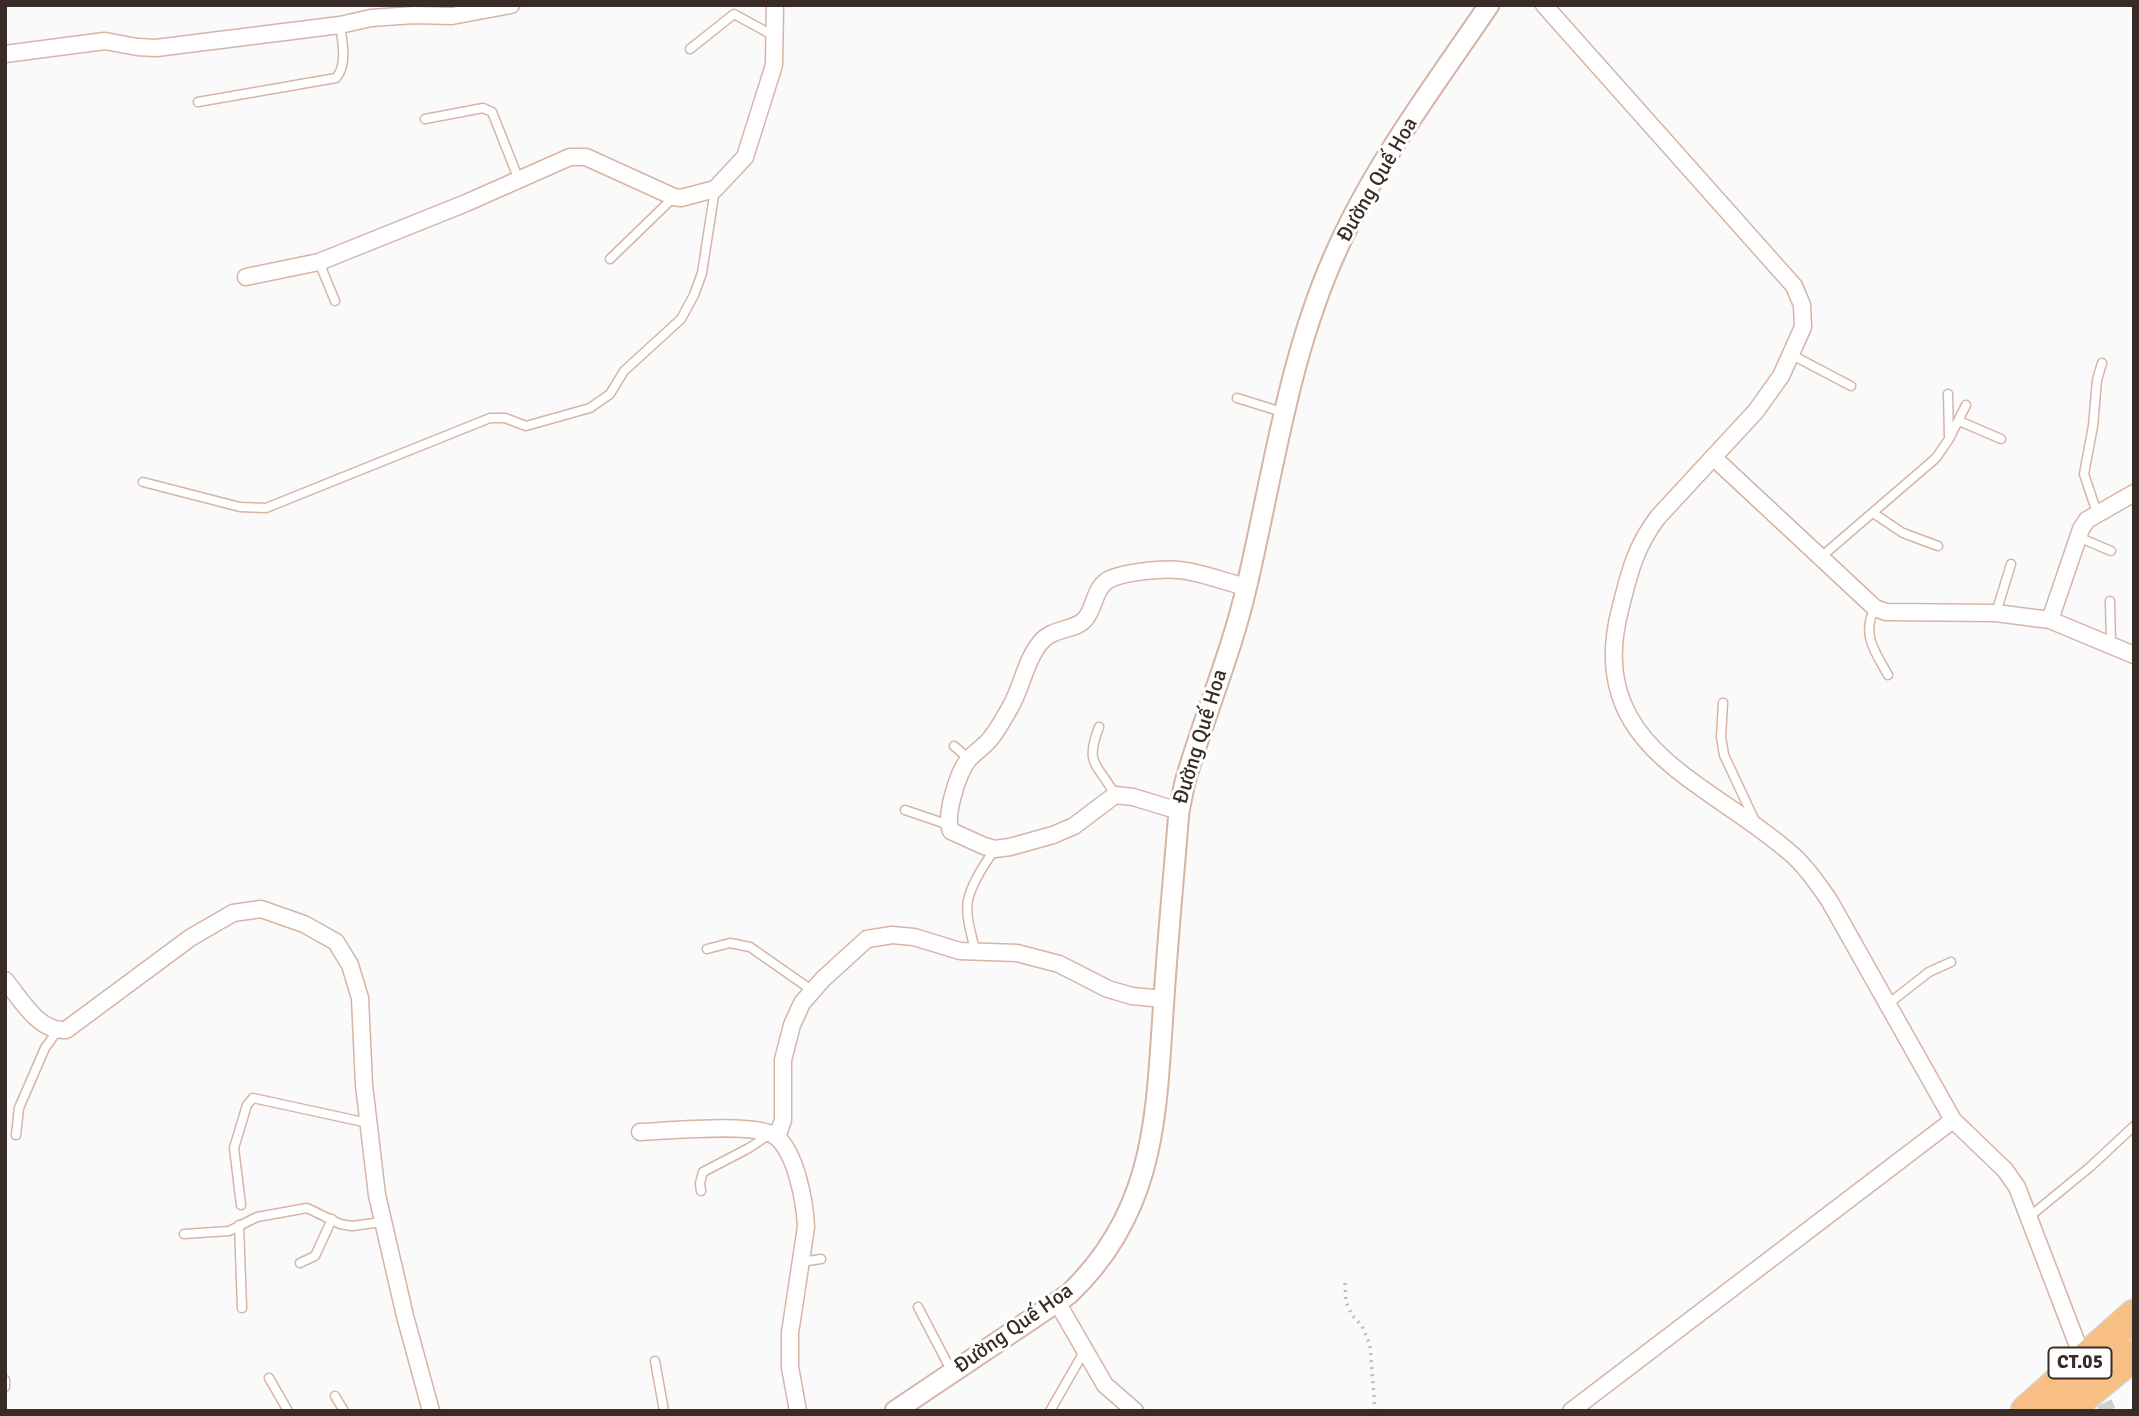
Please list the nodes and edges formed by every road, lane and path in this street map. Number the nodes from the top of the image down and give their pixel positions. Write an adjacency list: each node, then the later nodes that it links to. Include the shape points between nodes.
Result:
1 (511, 5): 5 (street, via 452,16 371,18)
2 (775, 5): 6 (street)
3 (1489, 5): 24 (street, Đường Quế Hoa, via 1395,145 1339,244)
4 (1544, 5): 18 (street, via 1794,286 1802,305 1803,327)
5 (340, 25): 8 (street, via 156,47 105,41); 9 (lane, via 344,58 337,78)
6 (774, 36): 7 (lane, via 734,14); 12 (street, via 774,65 745,157)
7 (690, 49)
8 (5, 54)
9 (198, 102)
10 (425, 119): 11 (lane, via 483,108 492,112)
11 (519, 180): 13 (street, via 578,155 609,167); 15 (street)
12 (715, 189): 13 (street); 29 (lane, via 702,273 681,319 624,371 610,394 590,408 526,426 490,418 266,508 240,507)
13 (669, 203): 14 (lane)
14 (610, 259)
15 (319, 262): 16 (street); 17 (lane)
16 (246, 276)
17 (335, 301)
18 (1792, 355): 20 (lane); 28 (street, via 1756,411)
19 (2102, 363): 32 (lane, via 2084,474)
20 (1851, 386)
21 (1948, 394): 26 (lane)
22 (1237, 398): 24 (lane)
23 (1966, 405): 25 (lane)
24 (1282, 412): 38 (street, Đường Quế Hoa)
25 (1959, 421): 26 (lane); 27 (lane)
26 (1949, 439): 31 (lane, via 1936,458)
27 (2001, 439)
28 (1713, 457): 36 (street); 54 (street, via 1658,517 1634,556 1615,628 1613,671 1634,727 1662,757)
29 (143, 482)
30 (2134, 493): 32 (street)
31 (1873, 513): 34 (lane, via 1903,533); 36 (lane)
32 (2097, 513): 33 (street)
33 (2078, 537): 35 (lane); 42 (street)
34 (1938, 546)
35 (2111, 551)
36 (1821, 557): 40 (street)
37 (2011, 564): 41 (lane)
38 (1247, 587): 49 (street, via 1180,570 1112,578 1100,586 1086,619 1041,641 991,738); 52 (street, Đường Quế Hoa)
39 (2110, 601): 43 (lane)
40 (1875, 608): 41 (street, via 1886,612); 45 (lane, via 1868,634)
41 (1996, 613): 42 (street)
42 (2050, 620): 43 (street)
43 (2111, 645): 44 (street)
44 (2134, 655)
45 (1888, 676)
46 (1723, 703): 54 (lane, via 1724,755)
47 (1099, 727): 50 (lane, via 1091,747 1092,762)
48 (954, 746): 49 (lane)
49 (969, 759): 53 (street, via 959,778)
50 (1115, 795): 52 (street); 55 (street, via 1074,827)
51 (905, 810): 53 (lane)
52 (1179, 811): 61 (street, Đường Quế Hoa)
53 (948, 825): 55 (street, via 951,831)
54 (1761, 831): 62 (street, via 1811,875)
55 (995, 849): 57 (lane, via 968,900)
56 (707, 949): 60 (lane, via 730,943 750,947)
57 (975, 951): 60 (street, via 914,937 867,939); 61 (street, via 1034,956 1108,989)
58 (1951, 962): 62 (lane, via 1929,972)
59 (5, 980): 63 (street, via 37,1019)
60 (813, 991): 69 (street, via 792,1025 783,1060 783,1120)
61 (1164, 999): 81 (street, Đường Quế Hoa, via 1153,1134 1144,1171 1131,1207 1092,1272)
62 (1888, 1004): 64 (street)
63 (58, 1030): 65 (street, via 66,1030 190,938 233,913 261,909 318,930 337,942 350,965 359,998); 68 (lane, via 44,1048 19,1108)
64 (1953, 1120): 72 (street, via 2005,1170); 103 (street)
65 (369, 1123): 71 (lane, via 253,1098 234,1148); 74 (street)
66 (2134, 1126): 72 (lane)
67 (640, 1132): 69 (street, via 729,1129)
68 (16, 1135)
69 (774, 1136): 70 (lane, via 703,1172); 78 (street, via 789,1155 806,1213)
70 (701, 1191)
71 (241, 1205)
72 (2028, 1217): 85 (street)
73 (332, 1219): 74 (lane, via 352,1226); 75 (lane, via 307,1209 257,1217); 79 (lane, via 317,1252)
74 (382, 1222): 94 (street)
75 (239, 1225): 76 (lane, via 229,1231); 83 (lane)
76 (184, 1234)
77 (821, 1259): 78 (lane)
78 (801, 1262): 98 (street, via 790,1333)
79 (300, 1264)
80 (1345, 1283): 102 (path, via 1346,1302 1370,1345)
81 (1056, 1302): 86 (street); 89 (street, Đường Quế Hoa)
82 (918, 1307): 89 (lane)
83 (242, 1308)
84 (2134, 1315): 104 (highway, CT.05)
85 (2078, 1346)
86 (1084, 1350): 100 (lane); 101 (street, via 1105,1385)
87 (2134, 1355): 105 (highway, CT.05)
88 (655, 1361): 97 (lane)
89 (953, 1372): 99 (street, Đường Quế Hoa)
90 (269, 1378): 95 (lane)
91 (5, 1380): 92 (lane)
92 (5, 1387)
93 (335, 1396): 96 (lane)
94 (430, 1410)
95 (288, 1411)
96 (344, 1411)
97 (664, 1411)
98 (798, 1411)
99 (895, 1411)
100 (1050, 1411)
101 (1135, 1411)
102 (1375, 1411)
103 (1571, 1411)
104 (2026, 1411)
105 (2066, 1411)

